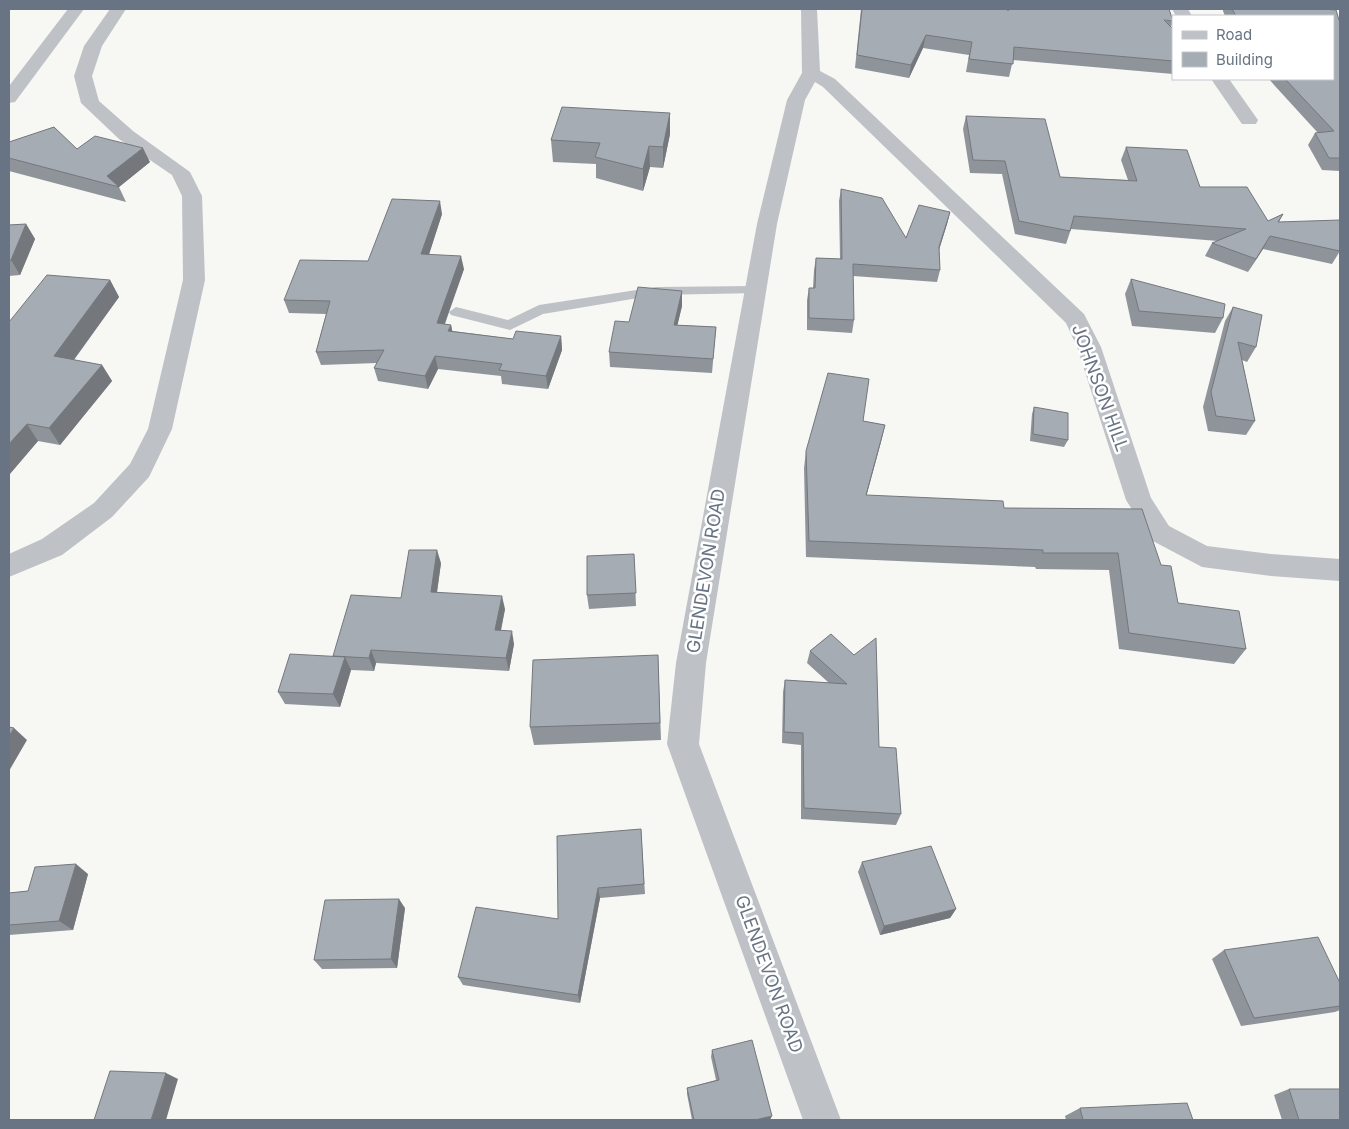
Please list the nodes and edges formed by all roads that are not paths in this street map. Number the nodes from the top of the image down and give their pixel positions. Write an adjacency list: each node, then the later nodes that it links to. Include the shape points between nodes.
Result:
1 (76, 9): 6 (street)
2 (118, 9): 10 (street, via 92,46 83,76 90,103 126,135 180,172 192,196 194,280 160,429 140,470 104,510 52,547)
3 (809, 9): 4 (street)
4 (811, 73): 8 (street, GLENDEVON ROAD, via 796,100); 11 (street, JOHNSON HILL, via 829,82 1076,318 1089,347 1139,500 1160,533 1202,556)
5 (1221, 80): 7 (street)
6 (9, 98)
7 (1248, 120)
8 (755, 290): 9 (lane, via 656,291 539,310 510,325); 12 (street, GLENDEVON ROAD, via 691,663 683,744)
9 (456, 312)
10 (9, 566)
11 (1340, 570)
12 (822, 1120)

